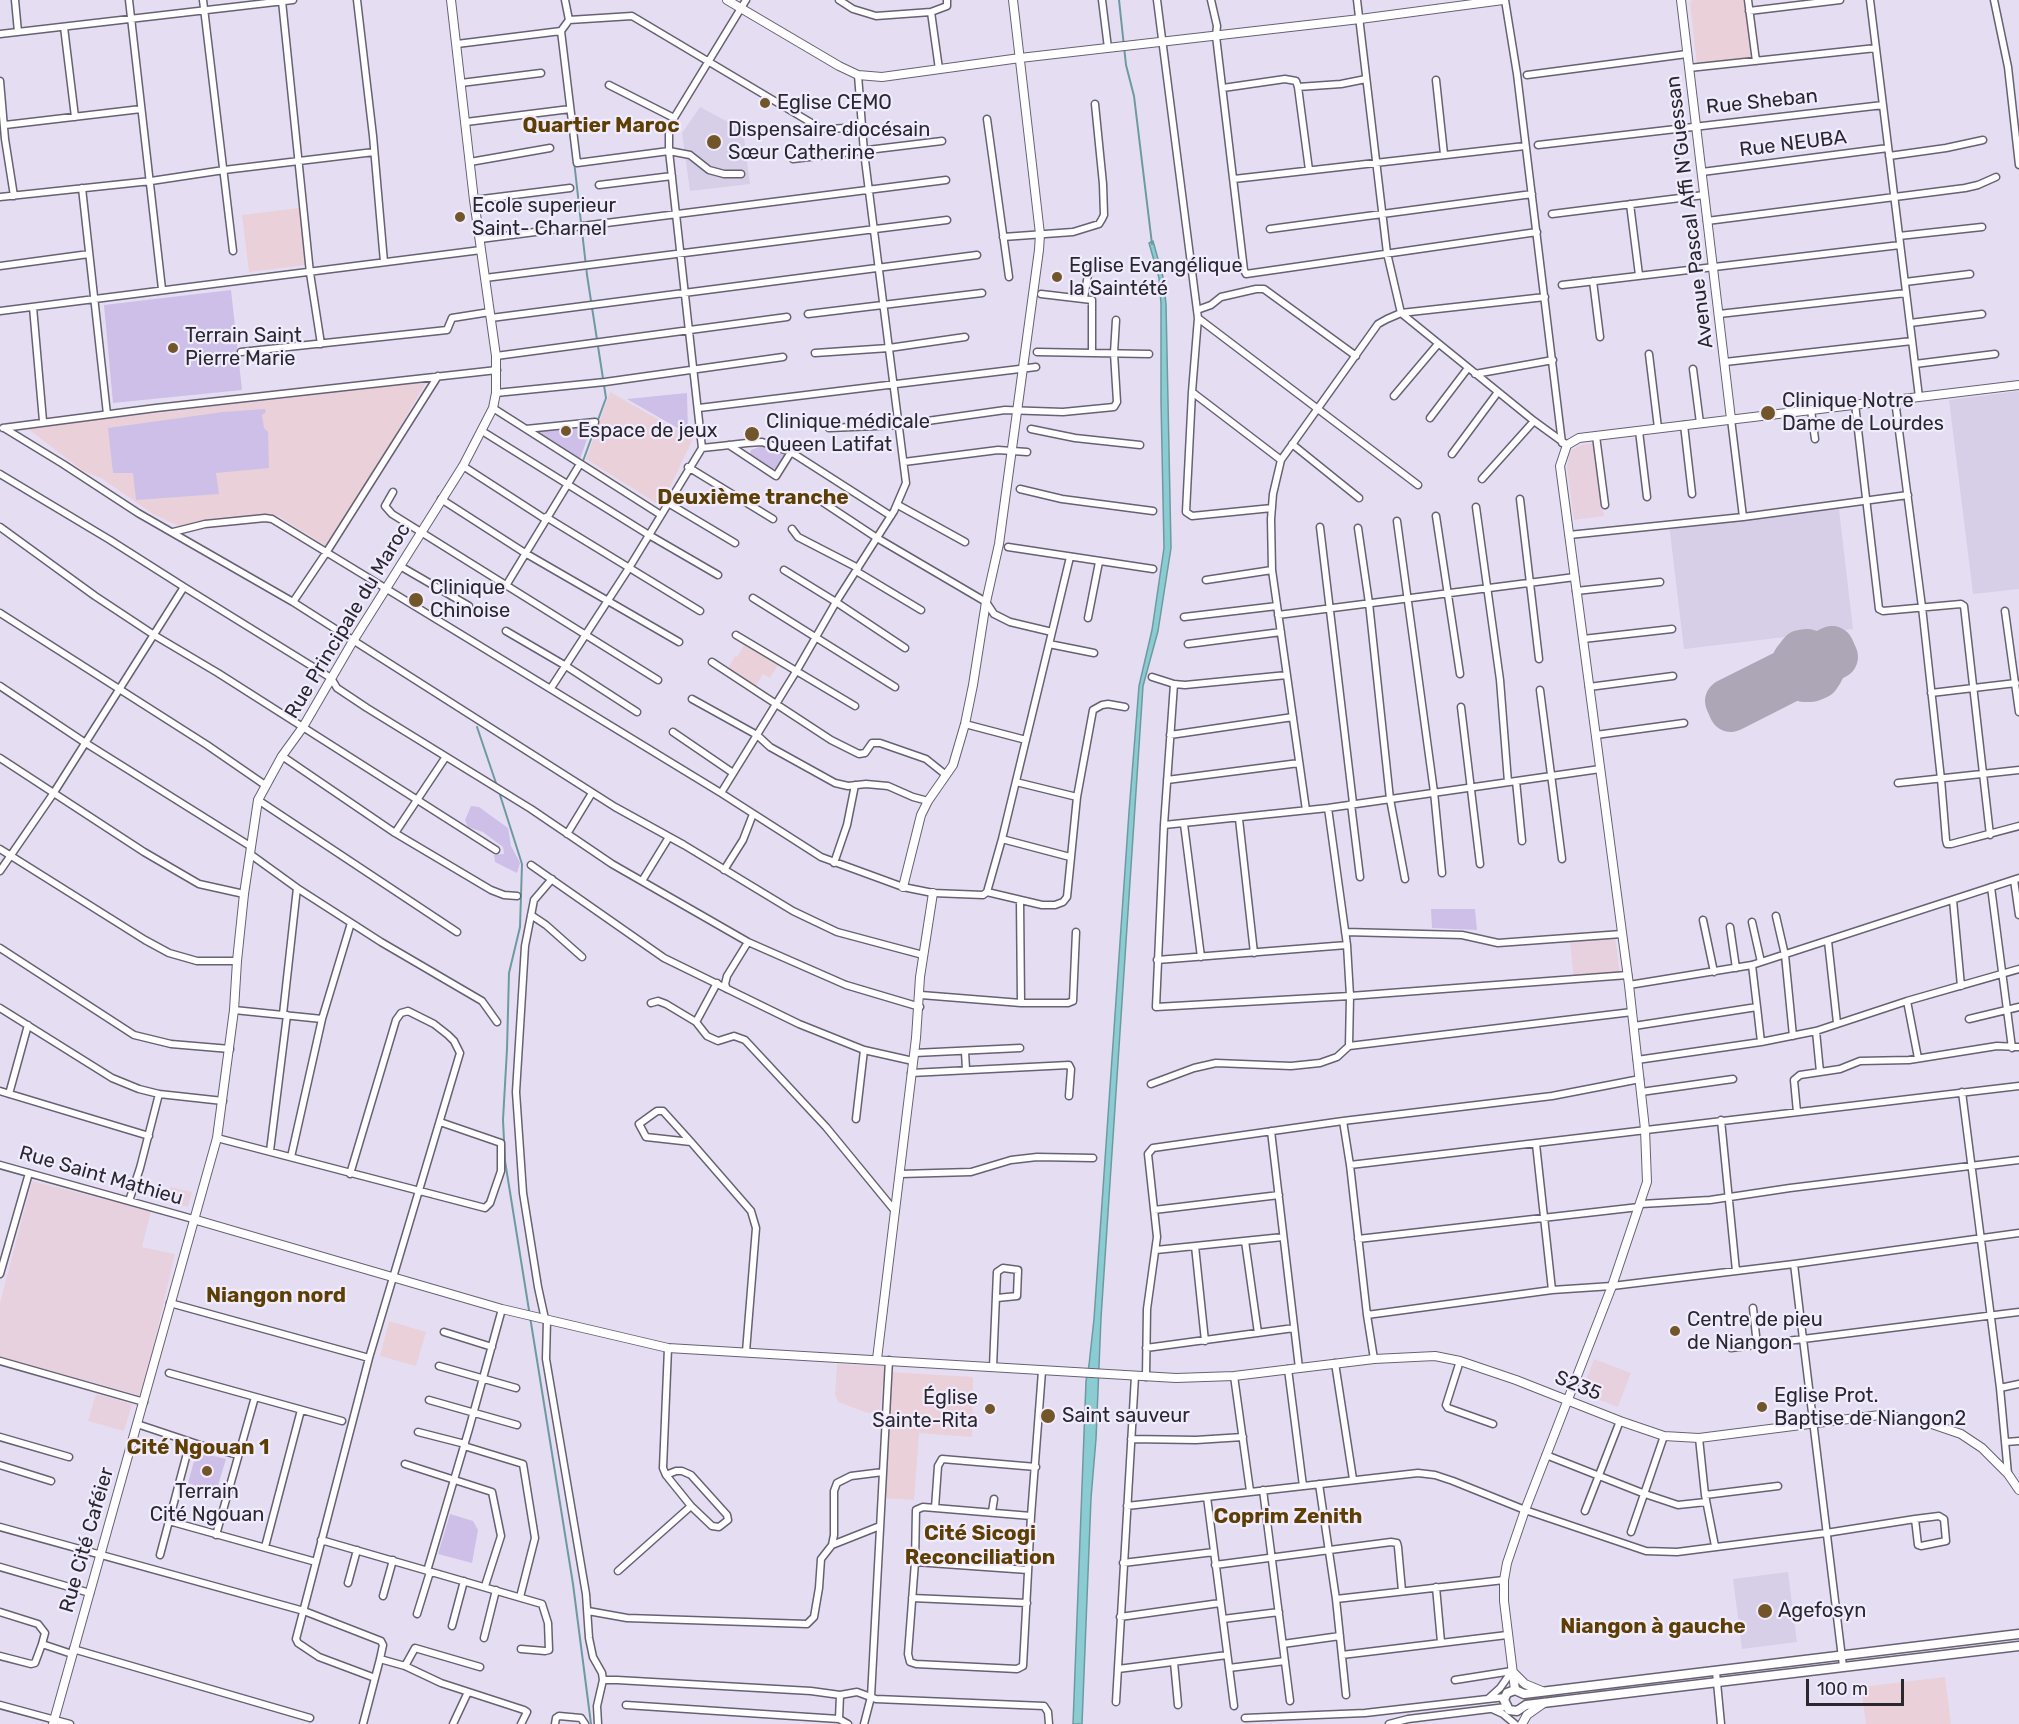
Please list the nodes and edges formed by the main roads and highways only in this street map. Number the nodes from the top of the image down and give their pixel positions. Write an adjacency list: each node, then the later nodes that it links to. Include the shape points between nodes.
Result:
1 (2018, 1634): 3 (main road)
2 (2019, 1646): 4 (main road)
3 (1524, 1694): 4 (main road); 4 (main road, via 1515,1690 1507,1693 1506,1707 1517,1711)
4 (1526, 1705)

